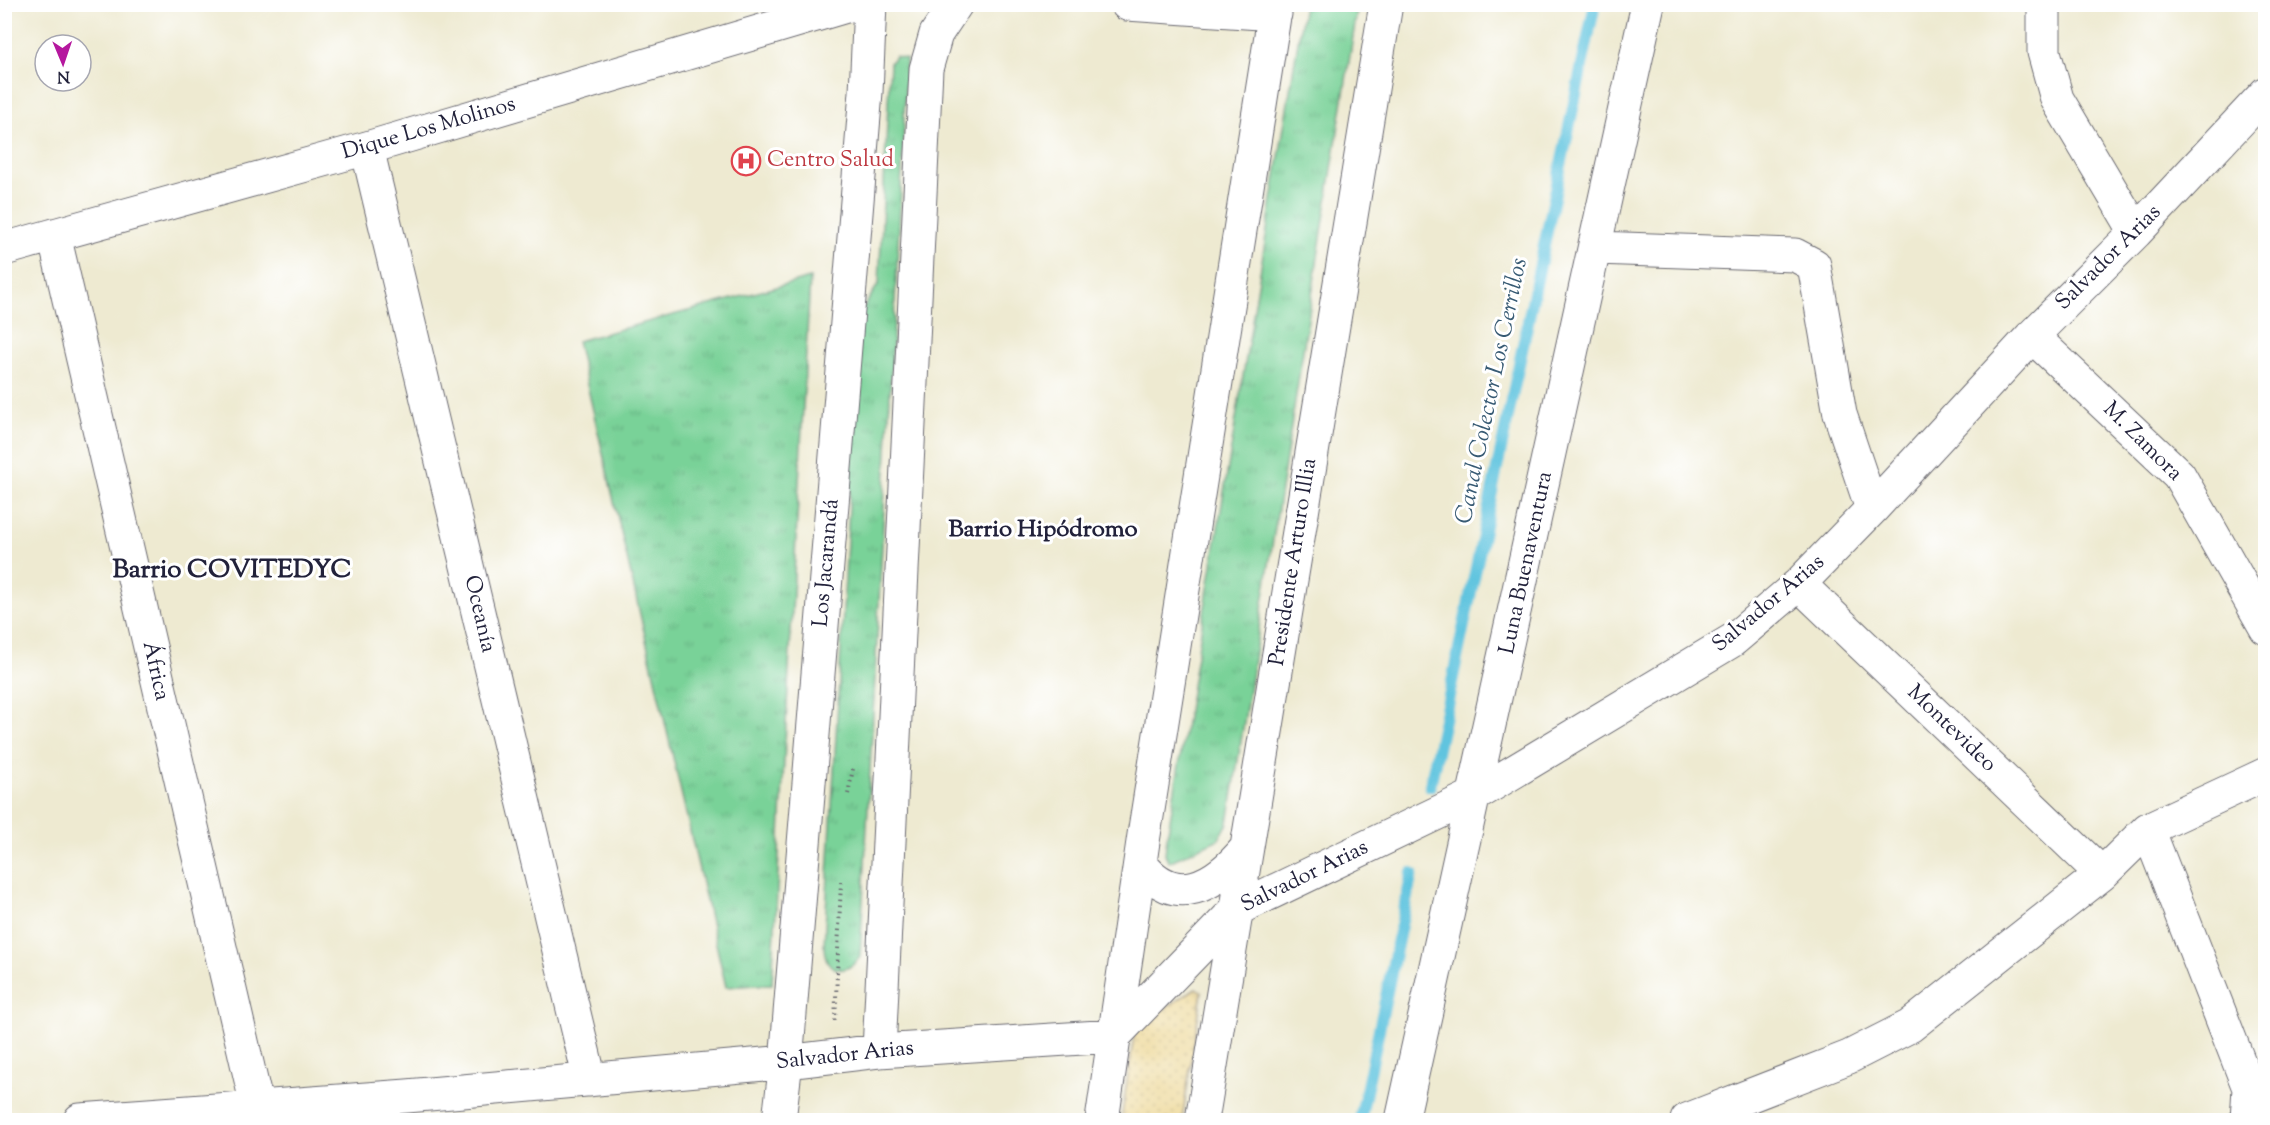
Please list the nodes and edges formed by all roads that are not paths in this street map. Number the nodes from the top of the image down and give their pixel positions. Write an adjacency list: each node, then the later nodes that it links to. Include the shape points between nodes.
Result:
1 (853, 4): 10 (street, Dique Los Molinos)
2 (870, 4): 29 (street, Los Jacarandá)
3 (956, 4): 28 (street, via 936,34 926,69)
4 (1127, 4): 8 (street)
5 (1386, 4): 23 (street, Presidente Arturo Illia)
6 (1648, 4): 13 (street, Luna Buenaventura)
7 (2044, 4): 11 (street, via 2044,52 2057,99)
8 (1275, 9): 24 (street)
9 (2265, 93): 11 (street, Salvador Arias)
10 (367, 148): 12 (street, Dique Los Molinos); 30 (street, Oceanía)
11 (2136, 232): 15 (street, Salvador Arias)
12 (54, 235): 14 (street, Dique Los Molinos); 31 (street, África)
13 (1596, 248): 16 (street, via 1795,255 1814,265 1840,414); 21 (street, Luna Buenaventura)
14 (4, 249)
15 (2032, 336): 16 (street, Salvador Arias); 18 (street, M. Zamora, via 2179,475)
16 (1872, 509): 17 (street, Salvador Arias)
17 (1799, 584): 21 (street, Salvador Arias, via 1733,640); 25 (street, Montevideo)
18 (2257, 591): 19 (street, M. Zamora)
19 (2265, 628)
20 (2265, 774): 22 (street)
21 (1475, 795): 26 (street, Salvador Arias); 37 (street, Luna Buenaventura)
22 (2148, 829): 25 (street); 39 (street, via 2249,1088)
23 (1246, 849): 24 (street, via 1215,881 1189,888 1162,884 1149,876); 26 (street, Presidente Arturo Illia)
24 (1140, 863): 27 (street)
25 (2102, 874): 38 (street, via 1910,1026 1849,1057)
26 (1236, 909): 27 (street, Salvador Arias); 36 (street, Presidente Arturo Illia)
27 (1114, 1036): 28 (street, Salvador Arias); 35 (street)
28 (879, 1051): 29 (street, Salvador Arias)
29 (786, 1062): 30 (street, Salvador Arias); 34 (street, Los Jacarandá)
30 (590, 1080): 32 (street, Salvador Arias)
31 (257, 1106): 32 (street, Salvador Arias); 33 (street, Salvador Arias)
32 (406, 1108)
33 (80, 1120)
34 (779, 1120)
35 (1102, 1120)
36 (1202, 1120)
37 (1402, 1120)
38 (1687, 1120)
39 (2247, 1120)

